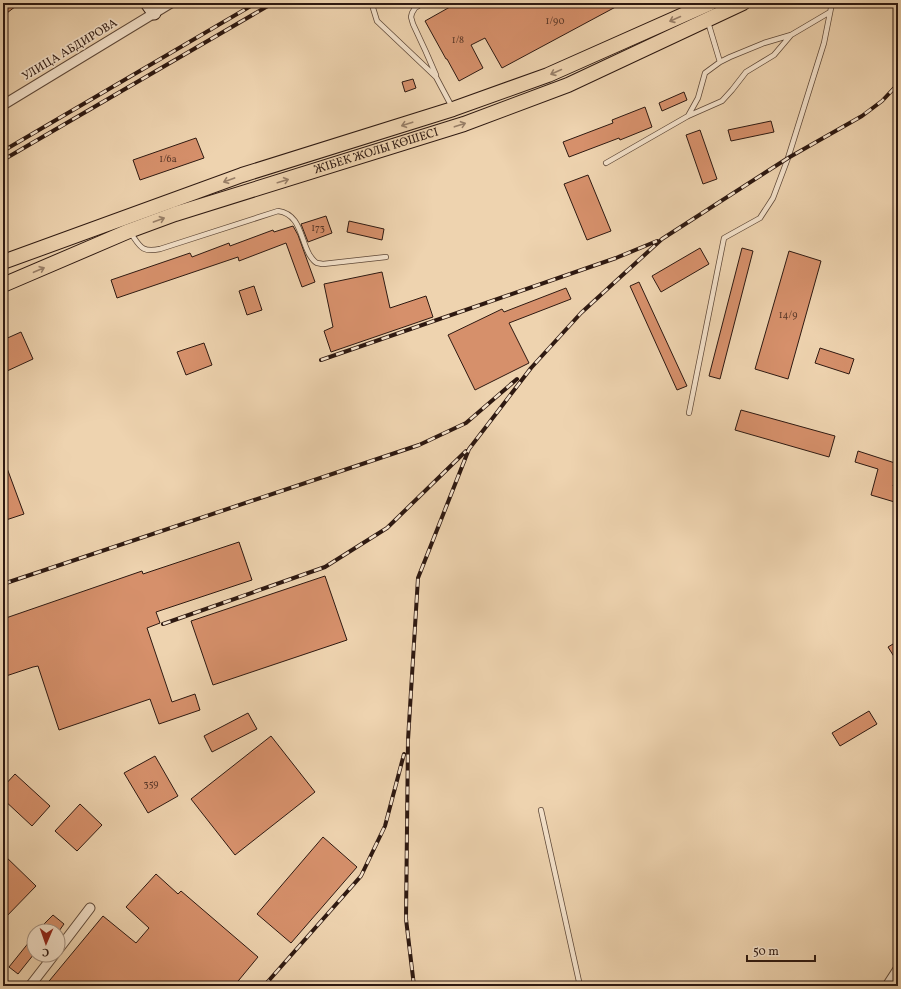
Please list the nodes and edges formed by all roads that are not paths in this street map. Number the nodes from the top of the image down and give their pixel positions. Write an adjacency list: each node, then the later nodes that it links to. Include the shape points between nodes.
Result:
1 (171, 3): 7 (street, УЛИЦА АБДИРОВА)
2 (373, 3): 12 (lane, via 378,21)
3 (423, 3): 12 (lane, via 415,8 411,17)
4 (710, 3): 14 (main road, ЖІБЕК ЖОЛЫ КӨШЕСІ, one-way to 14, via 548,75)
5 (743, 3): 9 (main road, ЖІБЕК ЖОЛЫ КӨШЕСІ)
6 (832, 3): 8 (lane)
7 (151, 8): 13 (street, УЛИЦА АБДИРОВА)
8 (830, 12): 10 (lane); 21 (lane, via 824,44 773,198 760,218 724,238)
9 (707, 20): 11 (lane); 17 (main road, ЖІБЕК ЖОЛЫ КӨШЕСІ, one-way to 9, via 175,214 464,124 568,85)
10 (790, 35): 11 (lane); 15 (lane, via 774,55 746,72 722,101)
11 (720, 62): 15 (lane, via 705,74 698,98)
12 (436, 77): 14 (lane)
13 (3, 105)
14 (453, 109): 19 (main road, ЖІБЕК ЖОЛЫ КӨШЕСІ, one-way to 19, via 242,175)
15 (688, 116): 16 (lane)
16 (606, 162)
17 (129, 231): 18 (lane, via 140,246 145,250 152,250 284,212 295,220 307,250 316,262 324,264); 20 (main road, ЖІБЕК ЖОЛЫ КӨШЕСІ, one-way to 17)
18 (386, 256)
19 (6, 259)
20 (3, 285)
21 (689, 413)
22 (541, 810): 28 (lane)
23 (90, 908): 24 (street)
24 (66, 940)
25 (48, 963): 27 (street)
26 (898, 969): 29 (street)
27 (30, 986)
28 (580, 986)
29 (887, 986)

